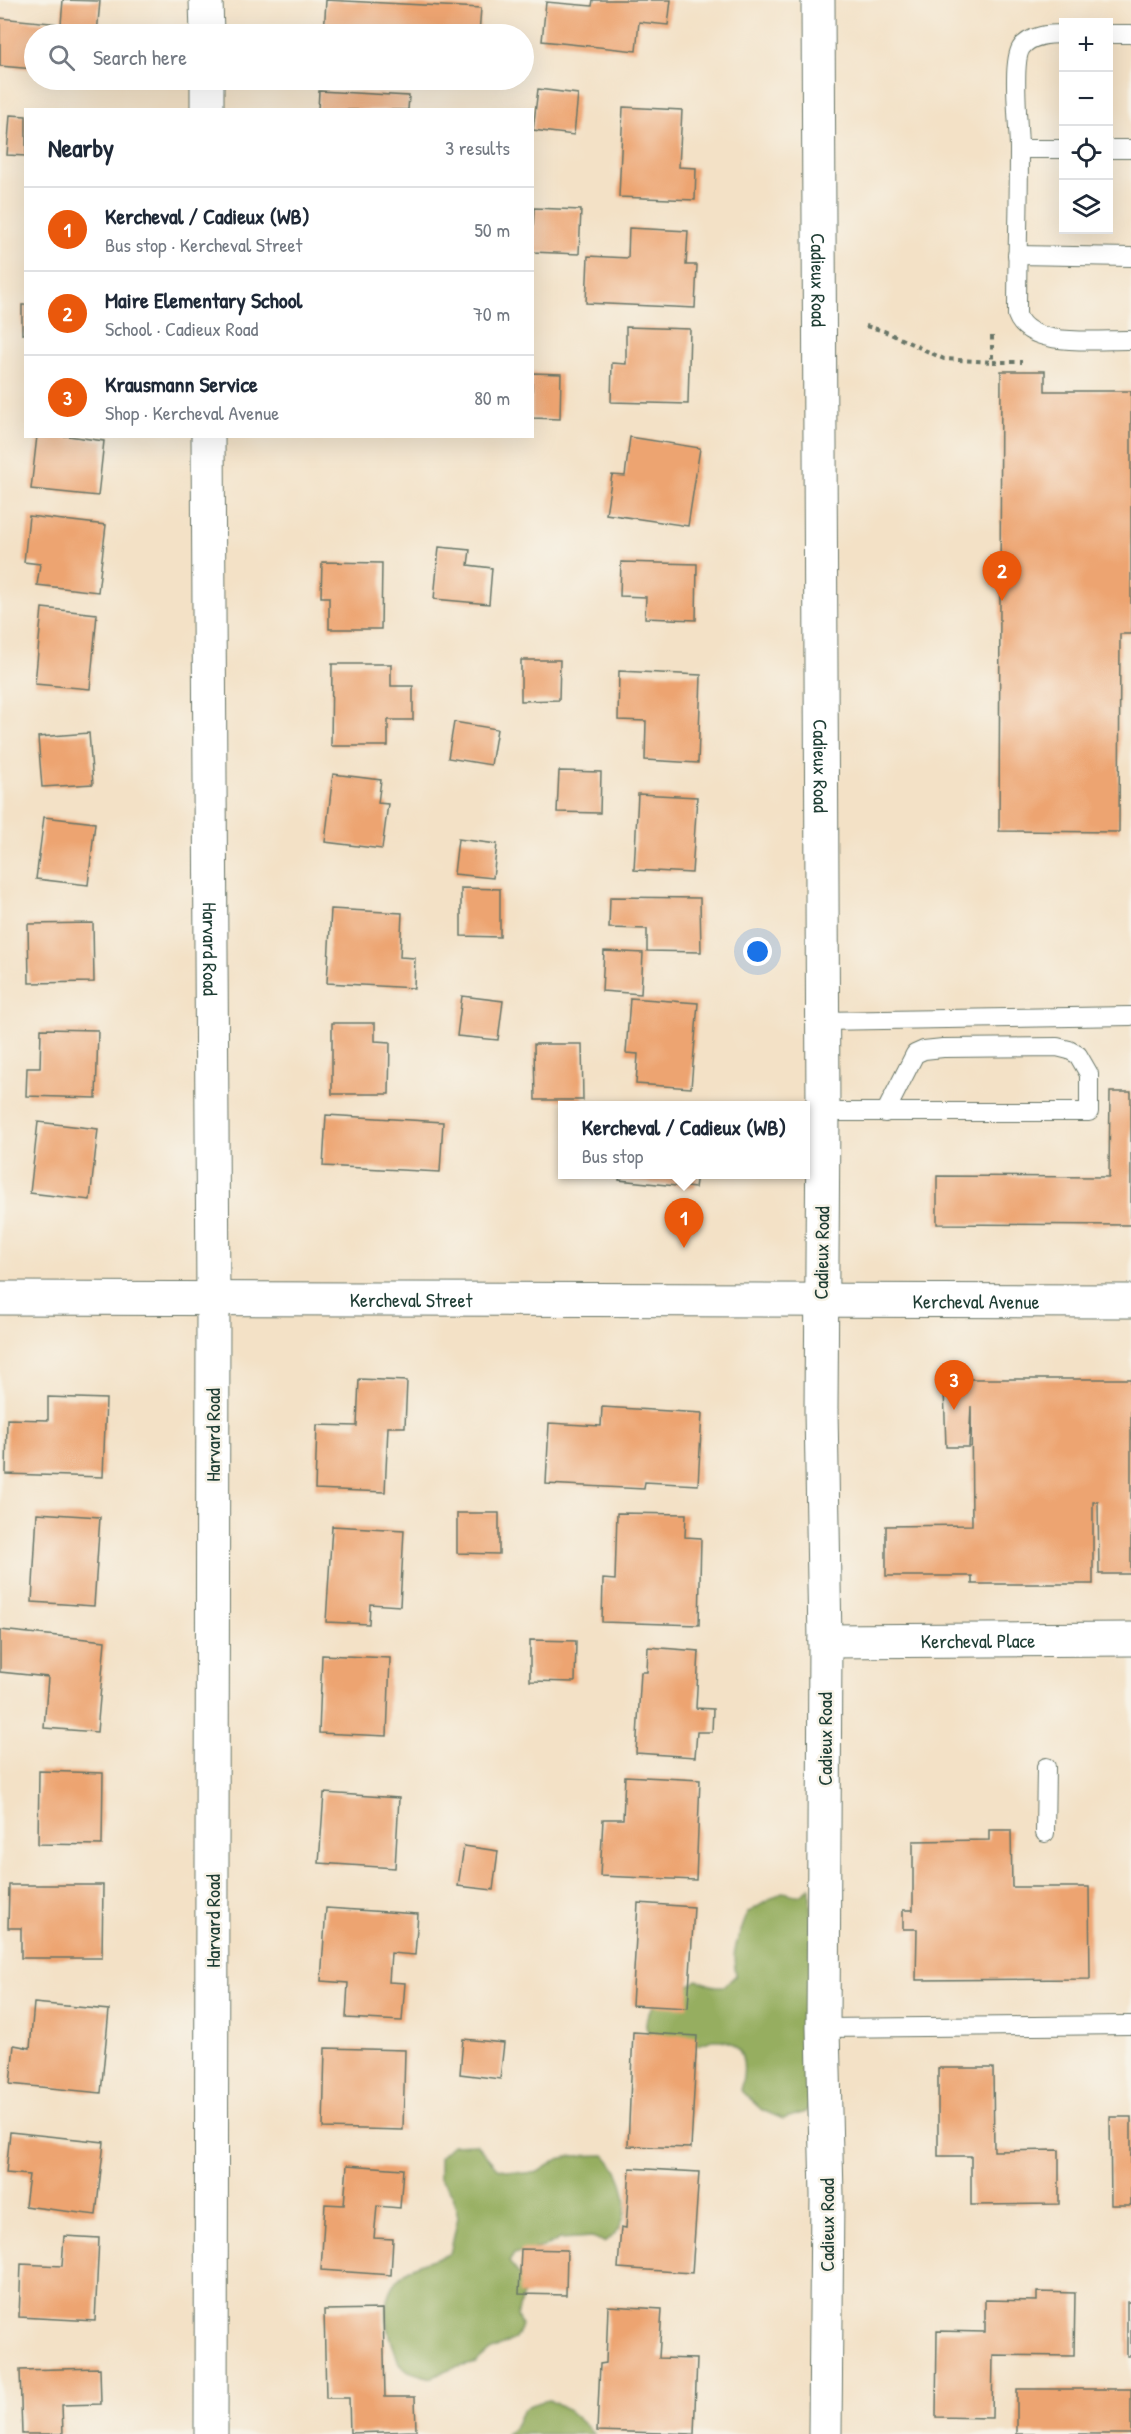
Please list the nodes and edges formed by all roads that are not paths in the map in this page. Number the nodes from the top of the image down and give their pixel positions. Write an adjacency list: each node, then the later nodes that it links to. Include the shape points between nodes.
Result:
1 (206, 0): 3 (street)
2 (818, 0): 18 (street, Cadieux Road)
3 (207, 24)
4 (1113, 34): 5 (lane)
5 (1131, 34)
6 (1059, 35): 9 (lane, via 1036,37 1027,42 1018,56)
7 (207, 90): 8 (street)
8 (207, 108)
9 (1019, 149): 10 (lane); 13 (lane)
10 (1059, 149)
11 (1113, 149): 12 (lane)
12 (1131, 149)
13 (1017, 255): 14 (lane); 15 (lane, via 1017,315 1028,331 1050,339)
14 (1131, 257)
15 (1131, 340)
16 (208, 438): 22 (street, Harvard Road)
17 (1131, 1016): 18 (lane)
18 (821, 1021): 19 (street, Cadieux Road)
19 (823, 1112): 20 (lane); 23 (street, Cadieux Road)
20 (885, 1113): 20 (lane, via 1089,1112 1089,1074 1078,1055 1057,1047 924,1050 915,1054)
21 (0, 1298): 22 (street, Kercheval Street)
22 (213, 1299): 23 (street, Kercheval Street); 31 (street, Harvard Road)
23 (820, 1300): 24 (street, Kercheval Avenue); 26 (street, Cadieux Road)
24 (1131, 1301)
25 (1131, 1639): 26 (street, Kercheval Place)
26 (825, 1641): 30 (street, Cadieux Road)
27 (1046, 1767): 28 (lane)
28 (1045, 1833)
29 (1131, 2025): 30 (lane)
30 (823, 2028): 32 (street, Cadieux Road, via 827,2195)
31 (211, 2434)
32 (825, 2434)

